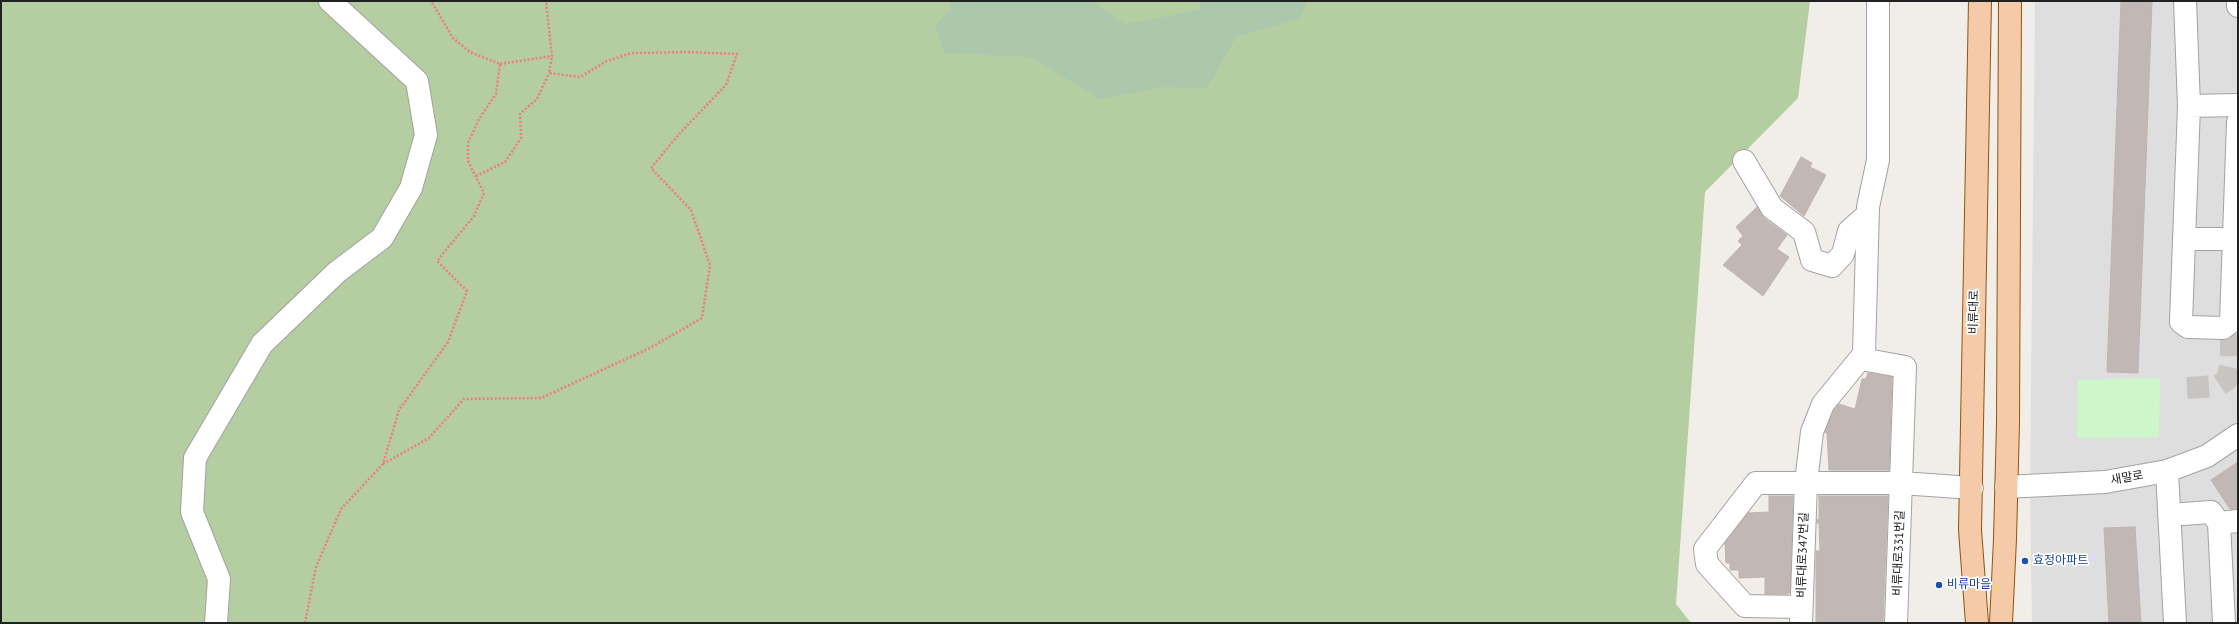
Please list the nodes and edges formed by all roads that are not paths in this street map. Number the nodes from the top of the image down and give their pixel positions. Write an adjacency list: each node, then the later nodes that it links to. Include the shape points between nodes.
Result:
1 (330, 1): 27 (street, via 417,81 426,135 411,188 382,238 337,272 262,344 195,458 192,512 219,579)
2 (1878, 1): 12 (street, via 1878,160)
3 (1980, 1): 21 (main road, 비류대로, via 1971,418)
4 (2010, 1): 20 (main road)
5 (2185, 1): 9 (street)
6 (2238, 1): 7 (street)
7 (2238, 6)
8 (2238, 105): 9 (street)
9 (2189, 106): 13 (street)
10 (2238, 122): 14 (street)
11 (1744, 161): 12 (street, via 1772,208 1804,232 1812,260 1832,266 1843,254 1849,231)
12 (1868, 215): 15 (street)
13 (2184, 239): 14 (street); 14 (street, via 2181,322 2188,327 2223,328 2231,322)
14 (2234, 239)
15 (1864, 354): 18 (street, 비류대로347번길, via 1823,404 1812,432); 19 (street, via 1867,360 1904,367)
16 (2238, 435): 17 (street, 새말로, via 2207,456)
17 (2167, 471): 20 (street, 새말로, via 2105,482); 22 (street)
18 (1806, 482): 19 (street, 비류대로347번길); 26 (street, 비류대로347번길); 26 (street, 비류대로347번길, via 1756,483 1705,549 1707,564 1745,606)
19 (1901, 483): 21 (street, 비류대로347번길); 28 (street, 비류대로331번길)
20 (2006, 487): 25 (main road)
21 (1972, 488): 24 (main road, 비류대로)
22 (2169, 516): 23 (street, via 2211,512); 33 (street)
23 (2228, 522): 34 (street)
24 (1970, 530): 29 (main road); 30 (main road, 비류대로)
25 (2006, 538): 31 (main road); 32 (main road)
26 (1801, 615)
27 (216, 623)
28 (1896, 623)
29 (1963, 623)
30 (1977, 623)
31 (2001, 623)
32 (2011, 623)
33 (2175, 623)
34 (2224, 623)

